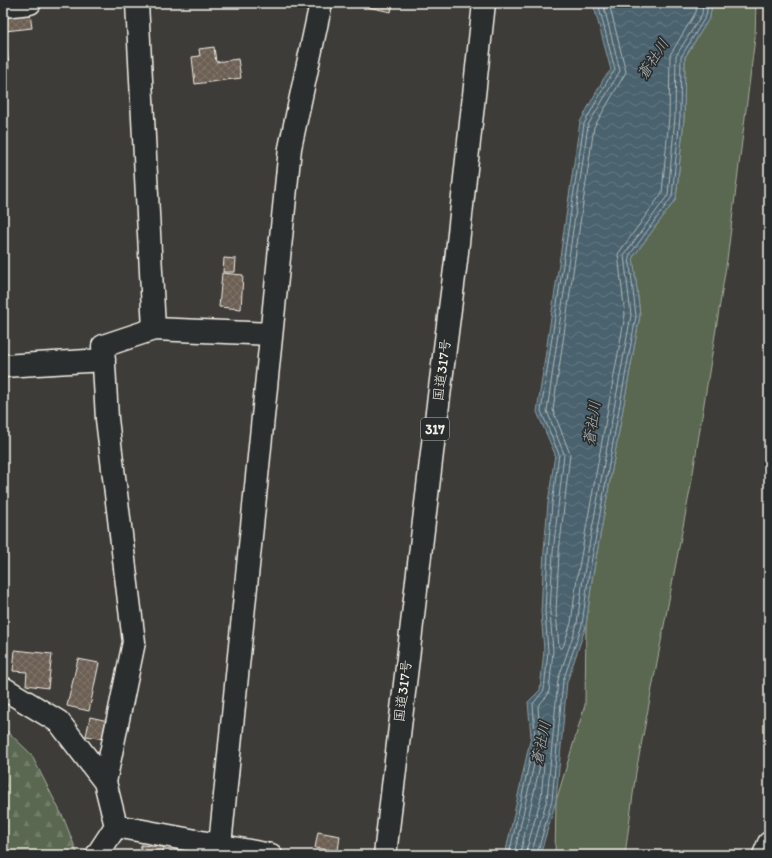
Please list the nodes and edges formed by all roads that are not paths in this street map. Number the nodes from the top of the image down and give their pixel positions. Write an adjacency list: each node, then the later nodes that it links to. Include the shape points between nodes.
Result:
1 (30, 3): 5 (main road)
2 (137, 3): 6 (main road)
3 (321, 3): 7 (main road, via 290,148)
4 (484, 3): 17 (main road, 国道317号 / 317)
5 (3, 6)
6 (154, 329): 7 (main road); 8 (main road, via 103,346)
7 (271, 334): 14 (main road)
8 (104, 360): 9 (main road); 11 (main road, via 107,419 134,642)
9 (3, 366)
10 (3, 688): 11 (main road, via 59,722)
11 (105, 782): 12 (main road)
12 (116, 826): 14 (main road); 15 (main road)
13 (769, 843): 18 (main road)
14 (220, 845): 16 (main road)
15 (97, 855)
16 (271, 855)
17 (385, 855)
18 (764, 855)

